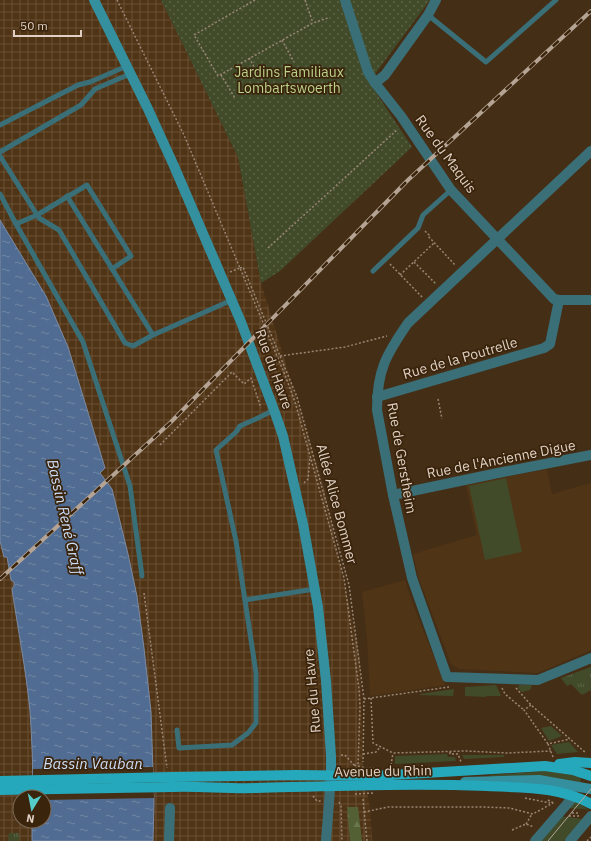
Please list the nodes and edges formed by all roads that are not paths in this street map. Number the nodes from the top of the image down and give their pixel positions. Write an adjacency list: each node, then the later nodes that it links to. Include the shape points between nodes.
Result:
1 (94, 0): 6 (main road, Rue du Havre)
2 (345, 0): 8 (street, Rue du Maquis, via 368,72)
3 (436, 0): 5 (street)
4 (556, 0): 5 (lane, via 486,62)
5 (428, 15): 8 (street, via 385,75)
6 (129, 70): 7 (lane); 9 (lane); 22 (main road, Rue du Havre)
7 (90, 82): 9 (lane); 10 (lane, via 78,85)
8 (375, 83): 14 (street, Rue du Maquis, via 406,123)
9 (95, 89): 12 (lane, via 81,105)
10 (0, 125)
11 (591, 151): 19 (street, Rue de Gerstheim)
12 (0, 152)
13 (0, 156): 17 (lane)
14 (451, 190): 19 (street, Rue du Maquis); 21 (lane, via 423,215 418,228)
15 (0, 194): 18 (lane)
16 (67, 196): 17 (lane); 20 (lane); 20 (lane, via 87,185 131,256)
17 (37, 215): 18 (lane); 25 (lane, via 59,230 125,343 133,346)
18 (16, 224): 30 (lane, via 83,342 130,486)
19 (498, 240): 23 (street, Rue du Maquis, via 554,299); 26 (street, Rue de Gerstheim, via 406,327 382,366)
20 (112, 269): 25 (lane)
21 (373, 271)
22 (232, 300): 25 (lane); 27 (main road, Rue du Havre)
23 (559, 300): 24 (street); 26 (street, Rue de la Poutrelle, via 550,344 544,348)
24 (591, 300)
25 (153, 335)
26 (377, 397): 29 (street, Rue de Gerstheim, via 377,410)
27 (274, 410): 31 (main road, Rue du Havre, via 296,494); 32 (lane, via 240,426 216,450 236,541)
28 (591, 455): 29 (street, Rue de l'Ancienne Digue)
29 (393, 495): 33 (street, Rue de Gerstheim, via 412,578 447,678 538,680)
30 (142, 576)
31 (315, 589): 32 (lane); 37 (main road, Rue du Havre, via 325,666)
32 (245, 600): 34 (lane, via 256,673 256,723 232,745 179,748)
33 (591, 658)
34 (177, 730)
35 (589, 759): 36 (main road)
36 (545, 766): 37 (main road, Avenue du Rhin, via 379,776); 38 (main road, Avenue du Rhin, via 573,770)
37 (331, 775): 39 (main road, Avenue du Rhin); 42 (street)
38 (591, 776): 43 (main road)
39 (170, 778): 40 (main road, bridge); 42 (main road, Avenue du Rhin, via 200,786 238,789); 44 (main road, bridge)
40 (0, 781)
41 (452, 785): 42 (main road, Avenue du Rhin); 43 (main road, via 482,780 539,780); 46 (main road, Avenue du Rhin, via 533,788)
42 (330, 786): 51 (street)
43 (586, 788): 46 (main road)
44 (0, 790)
45 (591, 795): 46 (main road)
46 (574, 796): 47 (main road, Avenue du Rhin); 52 (street)
47 (591, 804)
48 (170, 808): 50 (street)
49 (591, 816): 53 (street)
50 (169, 841)
51 (326, 841)
52 (535, 841)
53 (570, 841)

